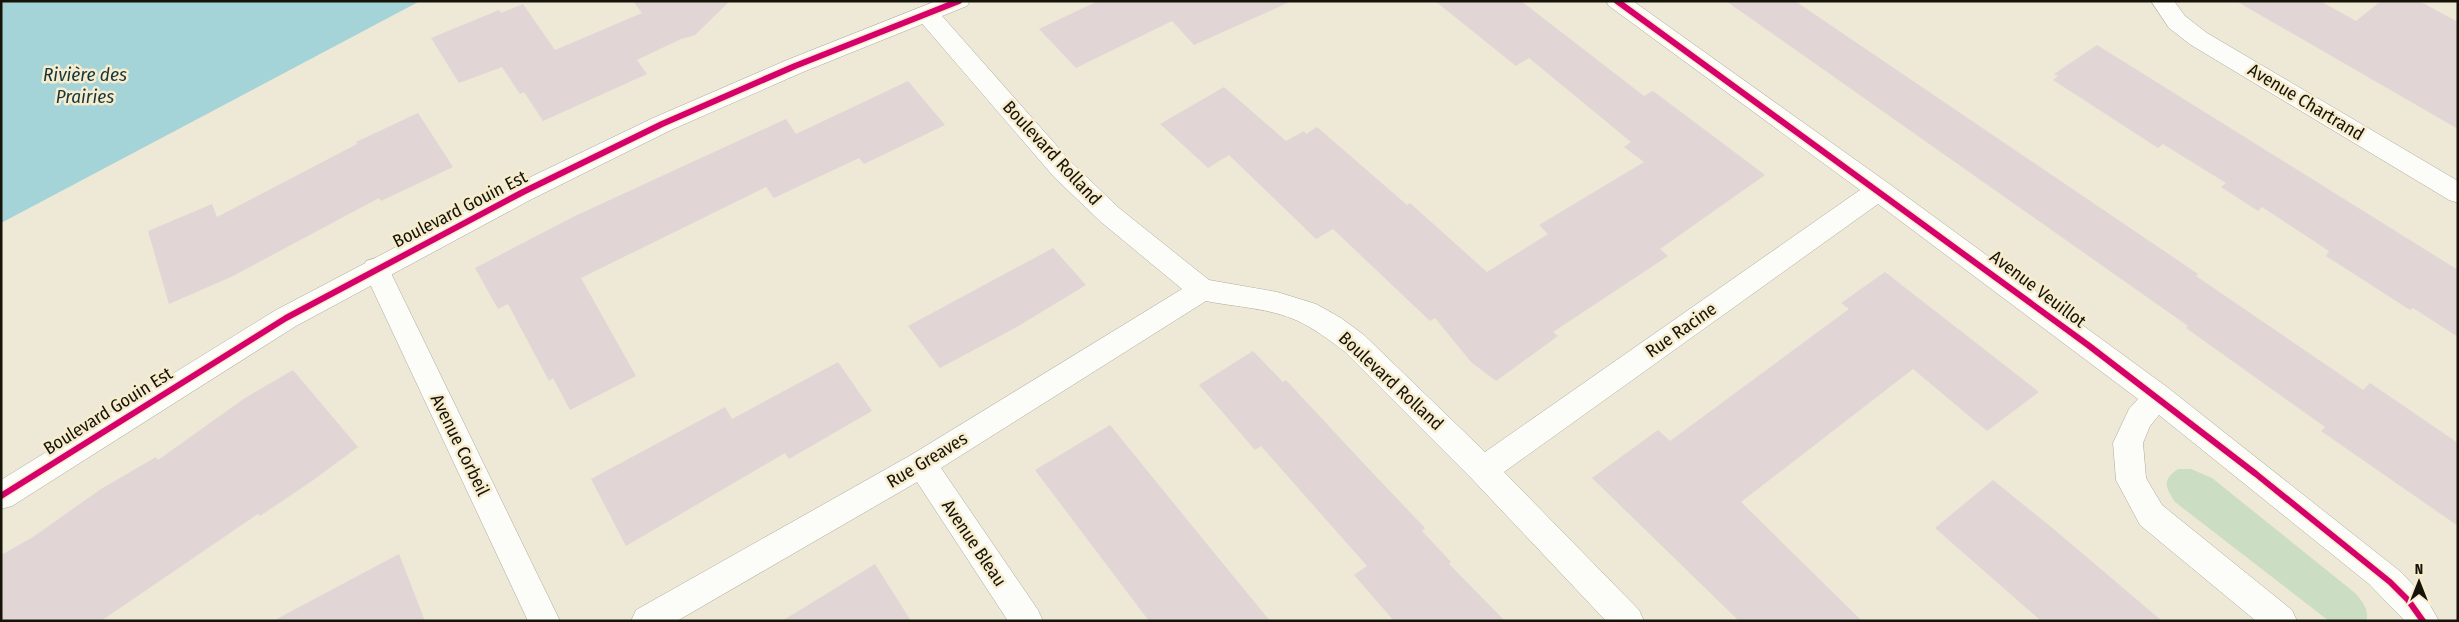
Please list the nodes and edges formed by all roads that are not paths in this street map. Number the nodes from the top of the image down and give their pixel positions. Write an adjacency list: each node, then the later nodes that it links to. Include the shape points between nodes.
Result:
1 (959, 1): 4 (street, Boulevard Gouin Est)
2 (1617, 1): 5 (street, Avenue Veuillot)
3 (2162, 1): 6 (street, Avenue Chartrand, via 2176,22 2200,39)
4 (927, 14): 7 (street, Boulevard Gouin Est, via 662,124); 8 (street, Boulevard Rolland, via 1063,170 1110,215)
5 (1879, 190): 9 (street, Avenue Veuillot); 11 (street, Rue Racine)
6 (2458, 193)
7 (376, 269): 12 (street, Boulevard Gouin Est, via 286,318); 13 (street, Avenue Corbeil)
8 (1202, 290): 10 (street, Rue Greaves); 11 (street, Boulevard Rolland, via 1277,303 1306,312 1331,326 1354,343)
9 (2157, 396): 17 (street, via 2139,418 2128,443 2131,480 2151,515); 18 (street, Avenue Veuillot, via 2399,590)
10 (922, 464): 14 (street, Rue Greaves); 15 (street, Avenue Bleau)
11 (1483, 470): 16 (street, Boulevard Rolland)
12 (1, 496)
13 (544, 621)
14 (647, 621)
15 (1028, 621)
16 (1628, 621)
17 (2281, 621)
18 (2423, 621)

